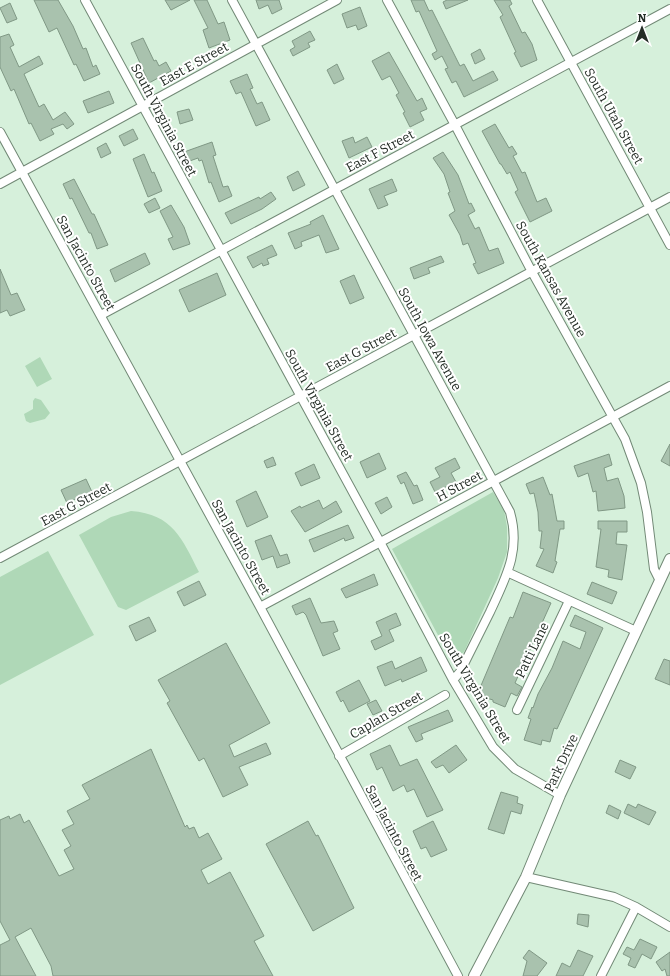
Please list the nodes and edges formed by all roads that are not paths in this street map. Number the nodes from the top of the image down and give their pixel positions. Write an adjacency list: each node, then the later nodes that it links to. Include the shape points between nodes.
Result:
1 (85, 0): 9 (street, South Virginia Street)
2 (232, 0): 7 (street, South Iowa Avenue)
3 (337, 0): 7 (street, East E Street)
4 (387, 0): 10 (street, South Kansas Avenue)
5 (537, 0): 8 (street, South Utah Street)
6 (670, 9): 8 (street, East F Street)
7 (256, 44): 9 (street, East E Street); 14 (street, South Iowa Avenue)
8 (571, 62): 10 (street, East F Street); 16 (street, South Utah Street)
9 (142, 106): 12 (street, East E Street); 18 (street, South Virginia Street)
10 (455, 124): 14 (street, East F Street); 19 (street, South Kansas Avenue)
11 (0, 132): 12 (street, San Jacinto Street)
12 (21, 171): 13 (street, East E Street); 20 (street, San Jacinto Street)
13 (0, 184)
14 (336, 189): 18 (street, East F Street); 21 (street, South Iowa Avenue)
15 (670, 198): 16 (street, East G Street)
16 (651, 208): 17 (street, South Utah Street); 19 (street, East G Street)
17 (670, 245)
18 (221, 250): 20 (street, East F Street); 23 (street, South Virginia Street)
19 (532, 272): 21 (street, East G Street); 24 (street, South Kansas Avenue)
20 (101, 315): 25 (street, San Jacinto Street)
21 (413, 336): 23 (street, East G Street); 26 (street, South Iowa Avenue)
22 (670, 386): 24 (street, H Street)
23 (300, 397): 25 (street, East G Street); 27 (street, South Virginia Street)
24 (613, 416): 26 (street, H Street); 31 (street, South Kansas Avenue, via 634,461 641,483 654,569)
25 (179, 462): 28 (street, East G Street); 33 (street, San Jacinto Street)
26 (494, 480): 27 (street, H Street); 30 (street, South Iowa Avenue, via 512,522 514,544)
27 (380, 542): 33 (street, H Street); 35 (street, South Virginia Street)
28 (0, 558)
29 (670, 559): 31 (street, Park Drive)
30 (508, 573): 32 (street); 35 (street, via 460,672)
31 (660, 581): 34 (street, Park Drive)
32 (569, 601): 34 (street); 37 (street, Patti Lane)
33 (260, 607): 38 (street, San Jacinto Street)
34 (636, 631): 39 (street, Park Drive)
35 (453, 680): 39 (street, South Virginia Street, via 493,747 515,769)
36 (445, 695): 38 (street, Caplan Street)
37 (517, 710)
38 (339, 756): 43 (street, San Jacinto Street)
39 (560, 795): 40 (street, Park Drive)
40 (526, 877): 41 (street, via 594,891); 44 (street, Park Drive)
41 (636, 907): 42 (street); 45 (street)
42 (670, 927)
43 (458, 976)
44 (474, 976)
45 (601, 976)

